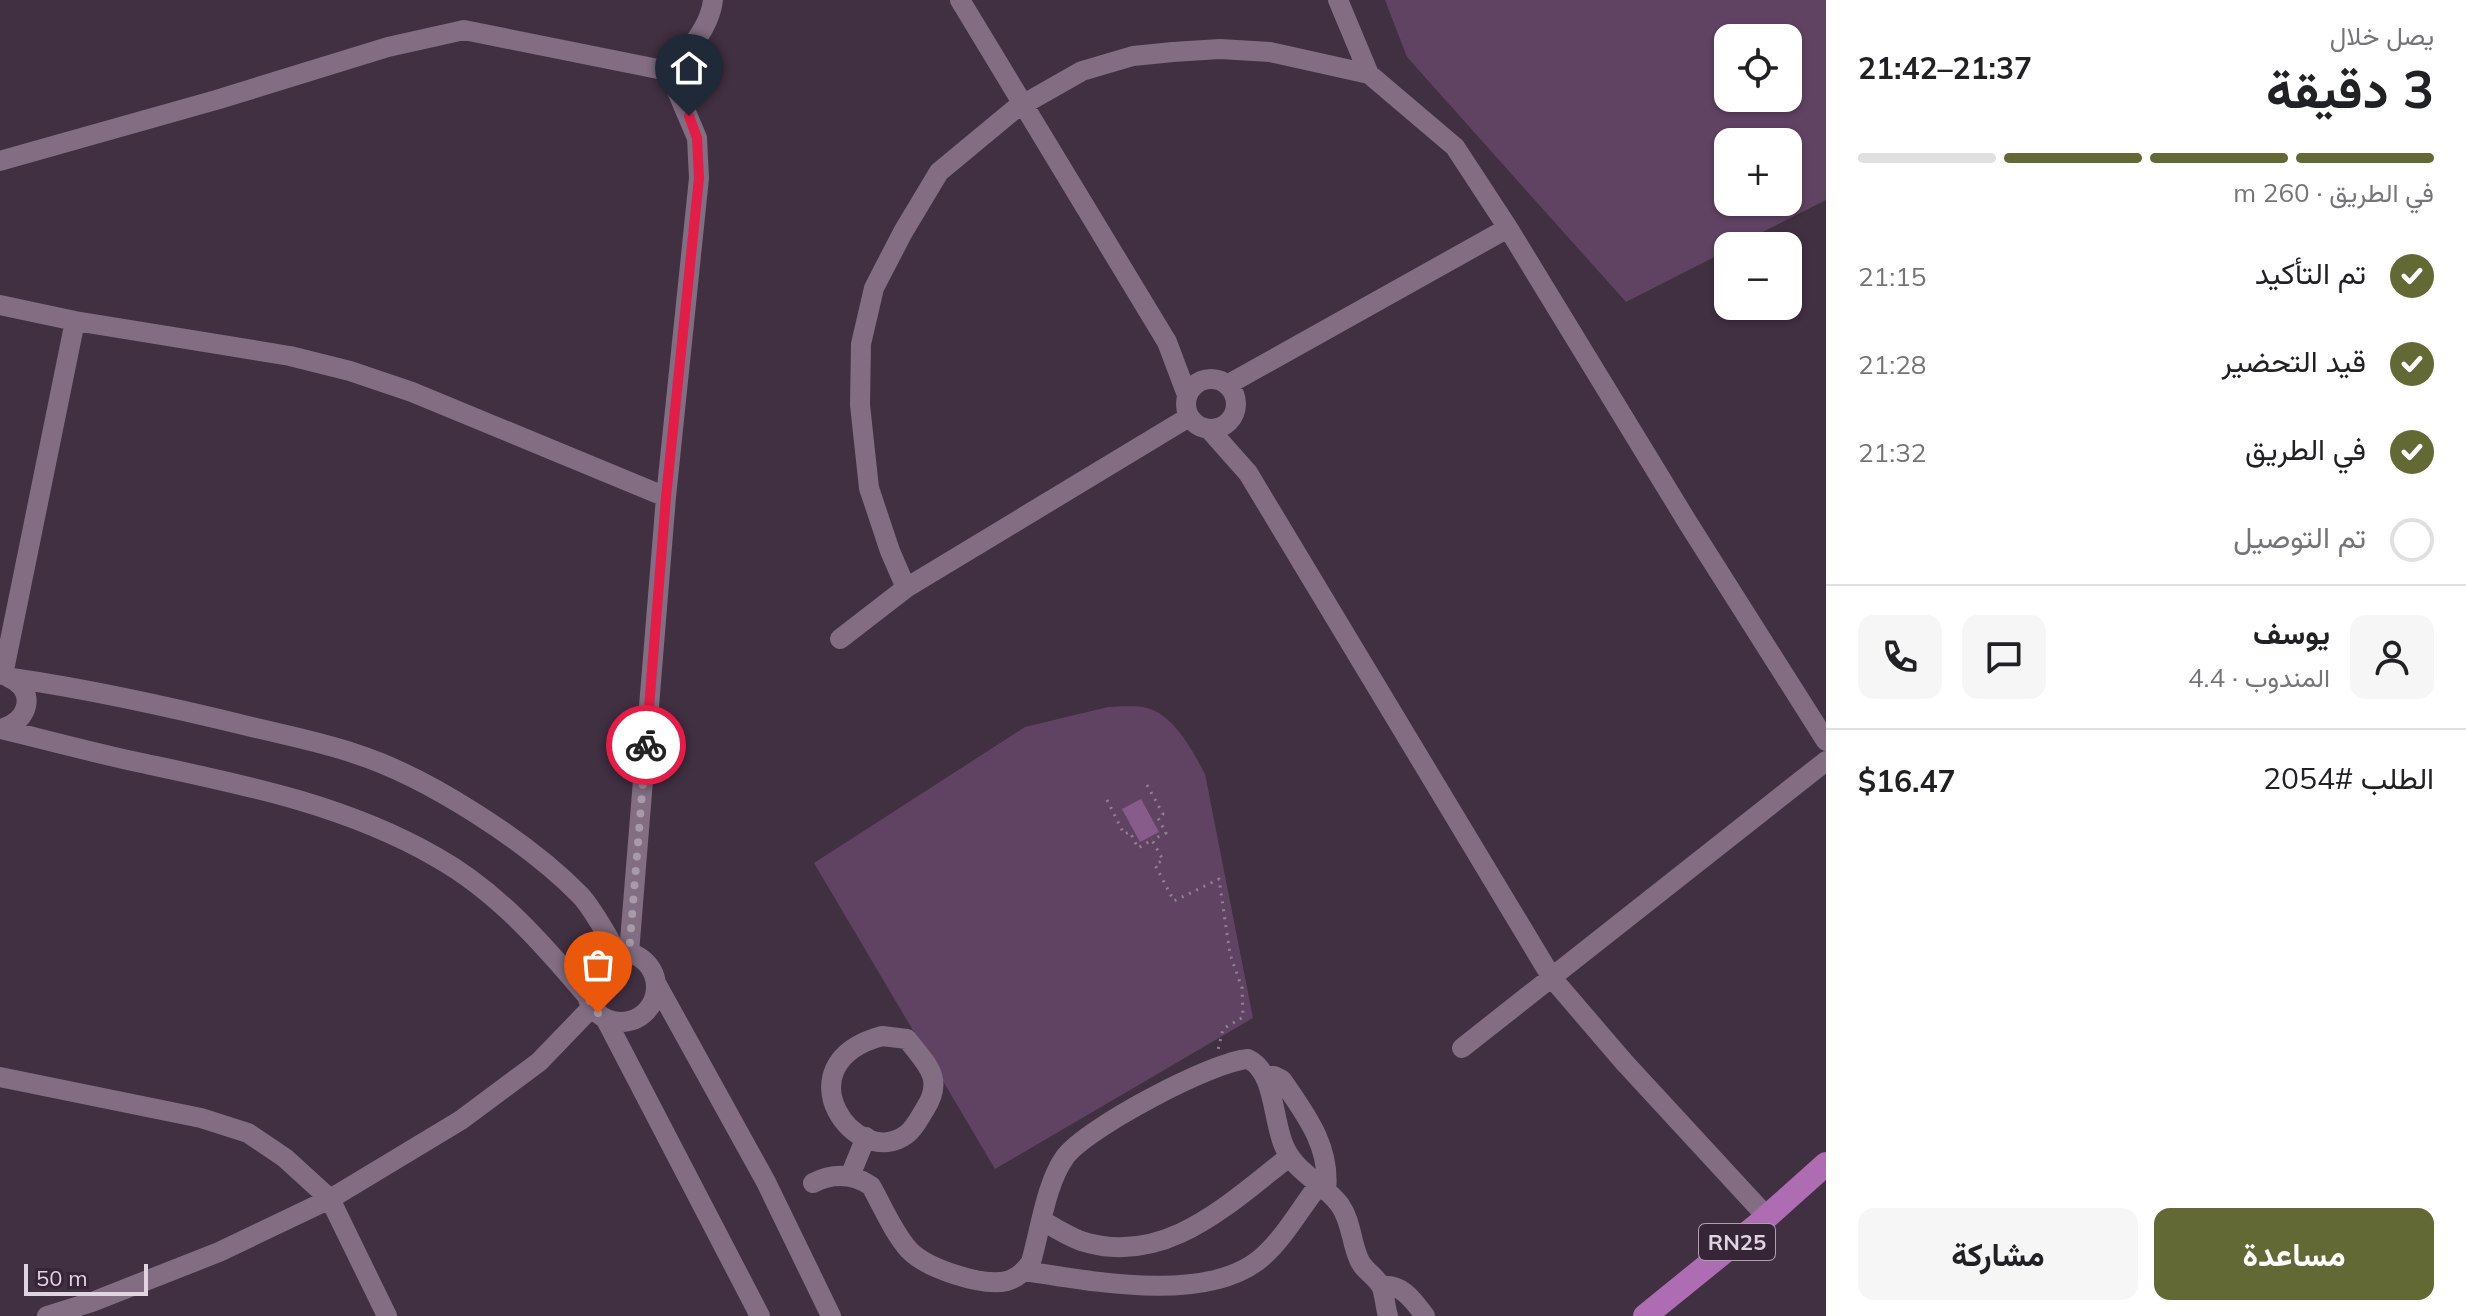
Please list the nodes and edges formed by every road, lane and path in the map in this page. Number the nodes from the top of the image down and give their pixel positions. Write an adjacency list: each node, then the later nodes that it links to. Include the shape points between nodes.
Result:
1 (713, 0): 4 (street, via 702,31)
2 (960, 0): 6 (street)
3 (1338, 0): 5 (street)
4 (673, 72): 7 (street, via 464,30 388,47); 19 (street, via 697,138 699,178)
5 (1369, 74): 6 (street, via 1270,52 1173,52 1133,56 1082,71); 8 (street, via 1455,147)
6 (1024, 103): 11 (street); 20 (street, via 939,172 874,288 861,344 860,405 869,488)
7 (0, 161)
8 (1508, 228): 13 (street); 24 (street)
9 (0, 305): 10 (street)
10 (75, 321): 19 (street, via 290,356 350,371); 22 (street)
11 (1167, 342): 12 (street); 14 (street)
12 (1206, 379): 13 (street); 14 (street)
13 (1227, 385): 16 (street, via 1236,407)
14 (1187, 395): 15 (street)
15 (1189, 417): 17 (street); 20 (street)
16 (1231, 419): 17 (street); 18 (street)
17 (1209, 429): 18 (street)
18 (1248, 473): 30 (street)
19 (666, 497): 29 (street)
20 (906, 588): 21 (street)
21 (840, 639)
22 (5, 676): 23 (street, via 27,698 20,720); 29 (street, via 181,709 358,754 478,816 532,853 583,898)
23 (1, 729): 32 (street, via 233,782 368,823 438,858 494,898 541,941)
24 (1826, 741)
25 (1826, 761): 30 (street)
26 (1147, 785): 28 (path, via 1163,814 1158,818 1166,833)
27 (1107, 800): 28 (path, via 1124,834 1130,832 1138,848)
28 (1152, 840): 34 (path, via 1163,860 1155,865 1174,901 1219,879 1243,1017 1223,1029 1217,1049)
29 (623, 953): 31 (street, via 647,964); 32 (street, via 606,955 596,963 586,984)
30 (1552, 978): 33 (street); 44 (street)
31 (656, 983): 32 (street, via 652,1004 626,1022 615,1022); 51 (street, via 766,1182)
32 (595, 1007): 43 (street, via 539,1062 461,1120); 50 (street)
33 (1462, 1048)
34 (1223, 1065): 35 (street, via 1248,1059); 45 (street, via 1081,1139 1058,1168)
35 (1266, 1076): 38 (street); 42 (street, via 1282,1080 1319,1138 1327,1162)
36 (0, 1077): 43 (street, via 201,1118 248,1133)
37 (866, 1137): 37 (street, via 884,1142 906,1135 934,1091 931,1070 899,1036 867,1042 844,1057 832,1075 836,1112 851,1130); 40 (street)
38 (1289, 1157): 42 (street); 45 (street, via 1202,1224 1161,1242 1094,1244)
39 (1826, 1164): 44 (main road, RN25)
40 (850, 1176): 41 (street); 46 (street, via 871,1186 910,1250 929,1265 1000,1282)
41 (813, 1183)
42 (1322, 1188): 46 (street, via 1268,1252 1217,1280 1155,1285); 47 (street, via 1339,1204 1361,1264)
43 (330, 1199): 48 (street, via 219,1252); 49 (street)
44 (1767, 1217): 54 (main road, RN25)
45 (1043, 1221): 46 (street)
46 (1024, 1271)
47 (1381, 1286): 52 (street); 53 (street, via 1405,1292)
48 (47, 1316)
49 (387, 1316)
50 (760, 1316)
51 (831, 1316)
52 (1388, 1316)
53 (1425, 1316)
54 (1645, 1316)

